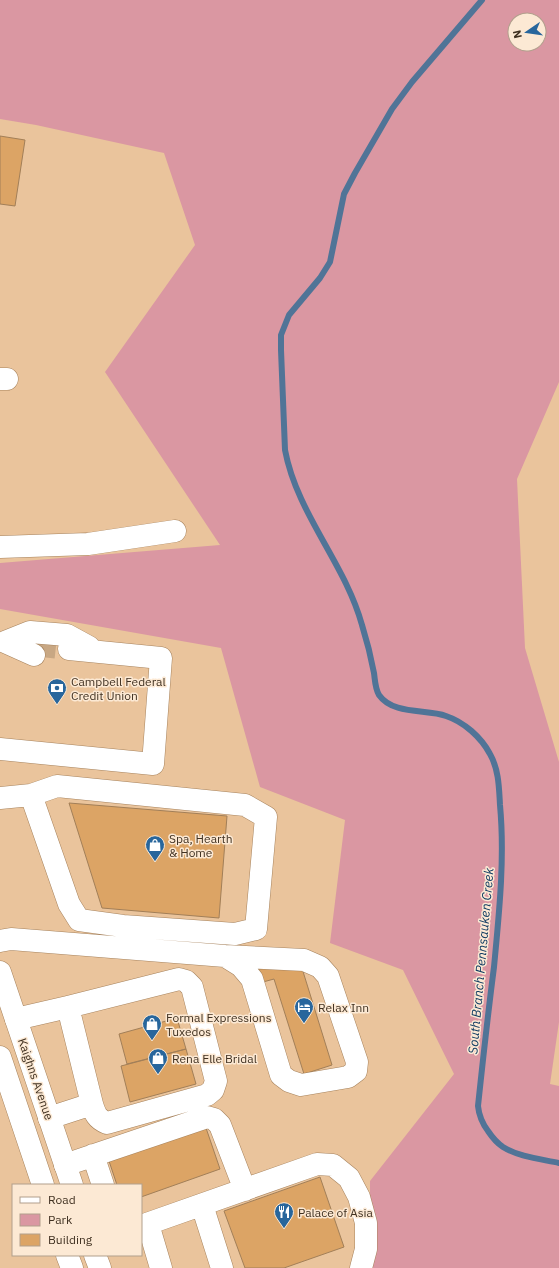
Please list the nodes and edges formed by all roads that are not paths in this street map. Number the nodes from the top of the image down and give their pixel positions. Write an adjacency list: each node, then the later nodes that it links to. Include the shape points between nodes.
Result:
1 (175, 531): 2 (main road, via 88,544)
2 (0, 547)
3 (3, 642): 4 (main road); 5 (main road, via 30,632 67,635)
4 (34, 650)
5 (97, 651): 6 (main road); 7 (main road, via 161,658 153,764)
6 (68, 653)
7 (0, 750)
8 (31, 795): 8 (main road, via 57,786 245,805 266,817 256,929 235,934 123,926 79,920 69,904); 9 (main road)
9 (0, 798)
10 (0, 941): 11 (main road, via 11,938)
11 (225, 956): 11 (main road, via 241,966 252,979 285,1078 301,1086 348,1077 356,1071 357,1062 328,976 320,967 304,960)
12 (0, 972): 14 (main road, Kaighns Avenue)
13 (68, 1007): 14 (main road); 16 (main road); 16 (main road, via 179,979 186,981 192,987 216,1081 213,1090 207,1095 107,1123 95,1115)
14 (16, 1019): 17 (main road, Kaighns Avenue)
15 (0, 1057): 20 (main road)
16 (92, 1104): 17 (main road)
17 (49, 1118): 19 (main road, Kaighns Avenue)
18 (93, 1155): 19 (main road); 21 (main road); 22 (main road, via 207,1117 220,1125)
19 (68, 1175)
20 (44, 1184)
21 (103, 1184)
22 (245, 1190): 23 (main road); 31 (main road, via 317,1164 333,1165 349,1178 366,1223 366,1249)
23 (202, 1205): 24 (main road); 30 (main road)
24 (144, 1225): 29 (main road)
25 (67, 1256): 27 (main road)
26 (95, 1256): 28 (main road)
27 (72, 1268)
28 (100, 1268)
29 (161, 1268)
30 (222, 1268)
31 (361, 1268)

